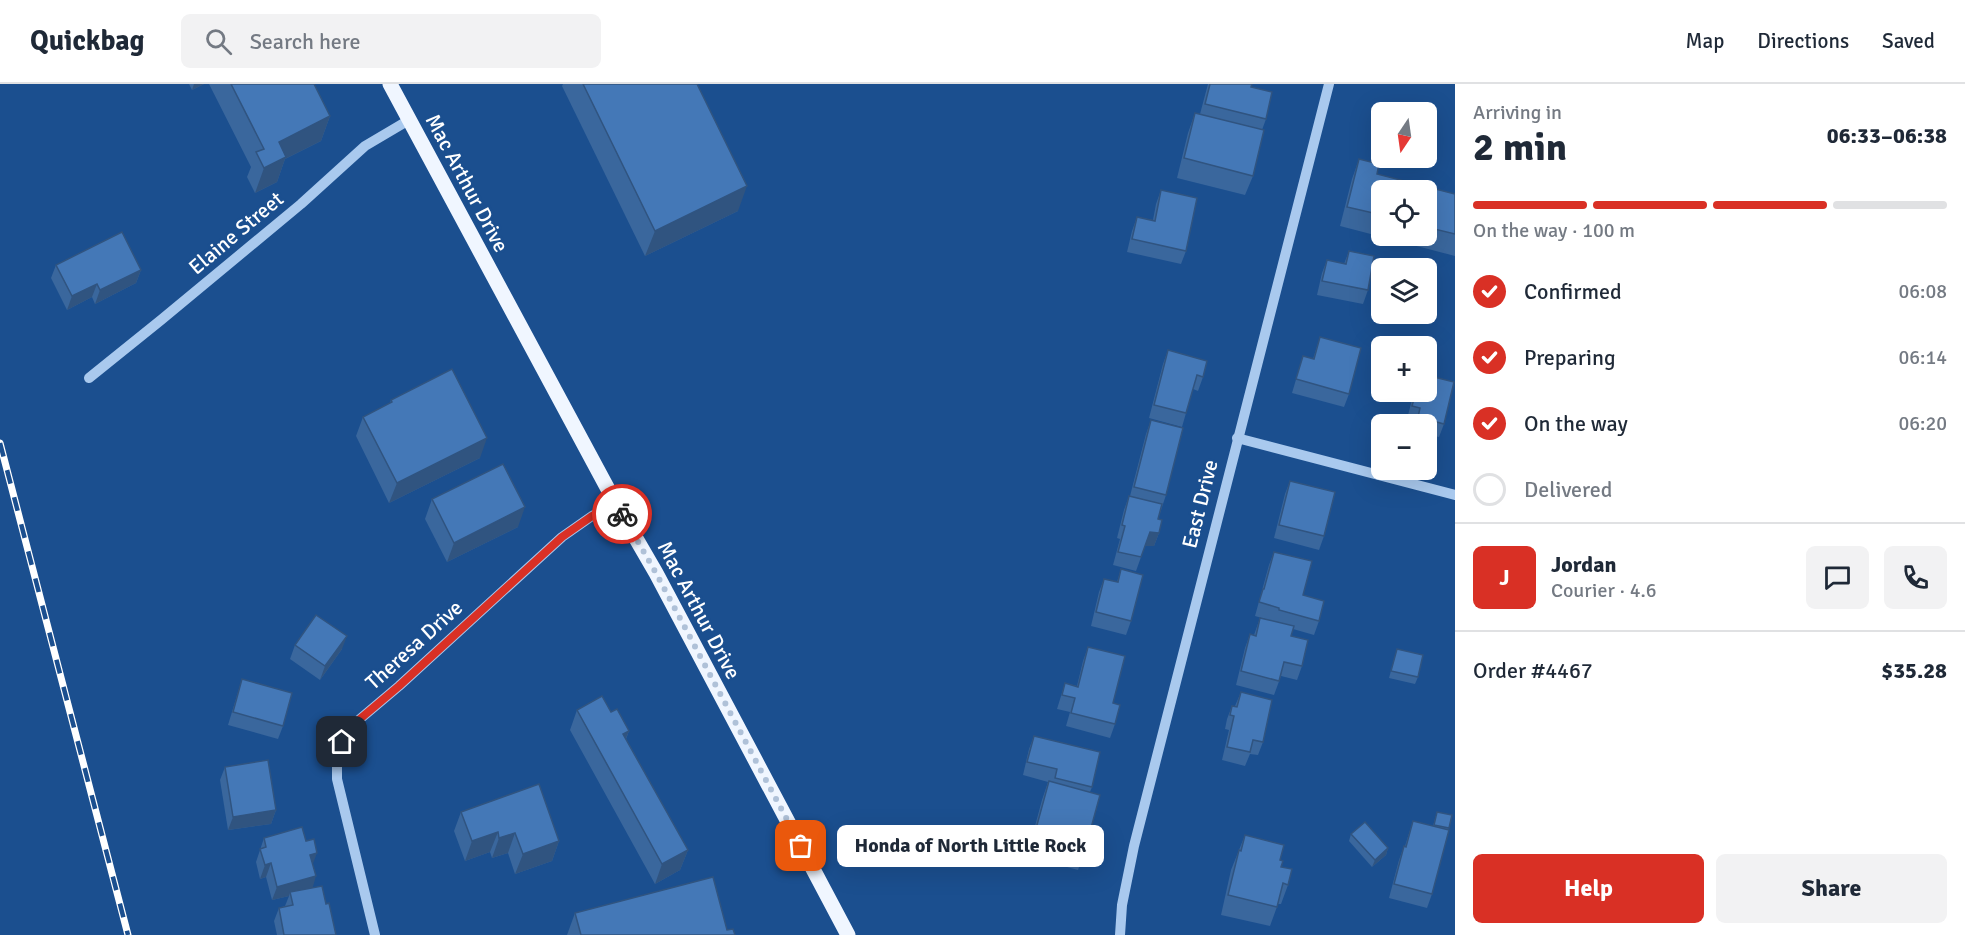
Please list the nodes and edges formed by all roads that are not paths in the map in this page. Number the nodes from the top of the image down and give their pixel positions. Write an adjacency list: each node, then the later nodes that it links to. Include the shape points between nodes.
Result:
1 (390, 84): 3 (main road, Mac Arthur Drive)
2 (1329, 84): 5 (street, East Drive)
3 (409, 120): 4 (street, Elaine Street, via 365,146 302,204); 7 (main road, Mac Arthur Drive)
4 (89, 378)
5 (1237, 438): 6 (street); 10 (street, East Drive, via 1134,846)
6 (1455, 495)
7 (616, 504): 8 (street, Theresa Drive, via 562,537 354,724 342,742 337,778); 9 (main road, Mac Arthur Drive)
8 (375, 935)
9 (848, 935)
10 (1120, 935)

